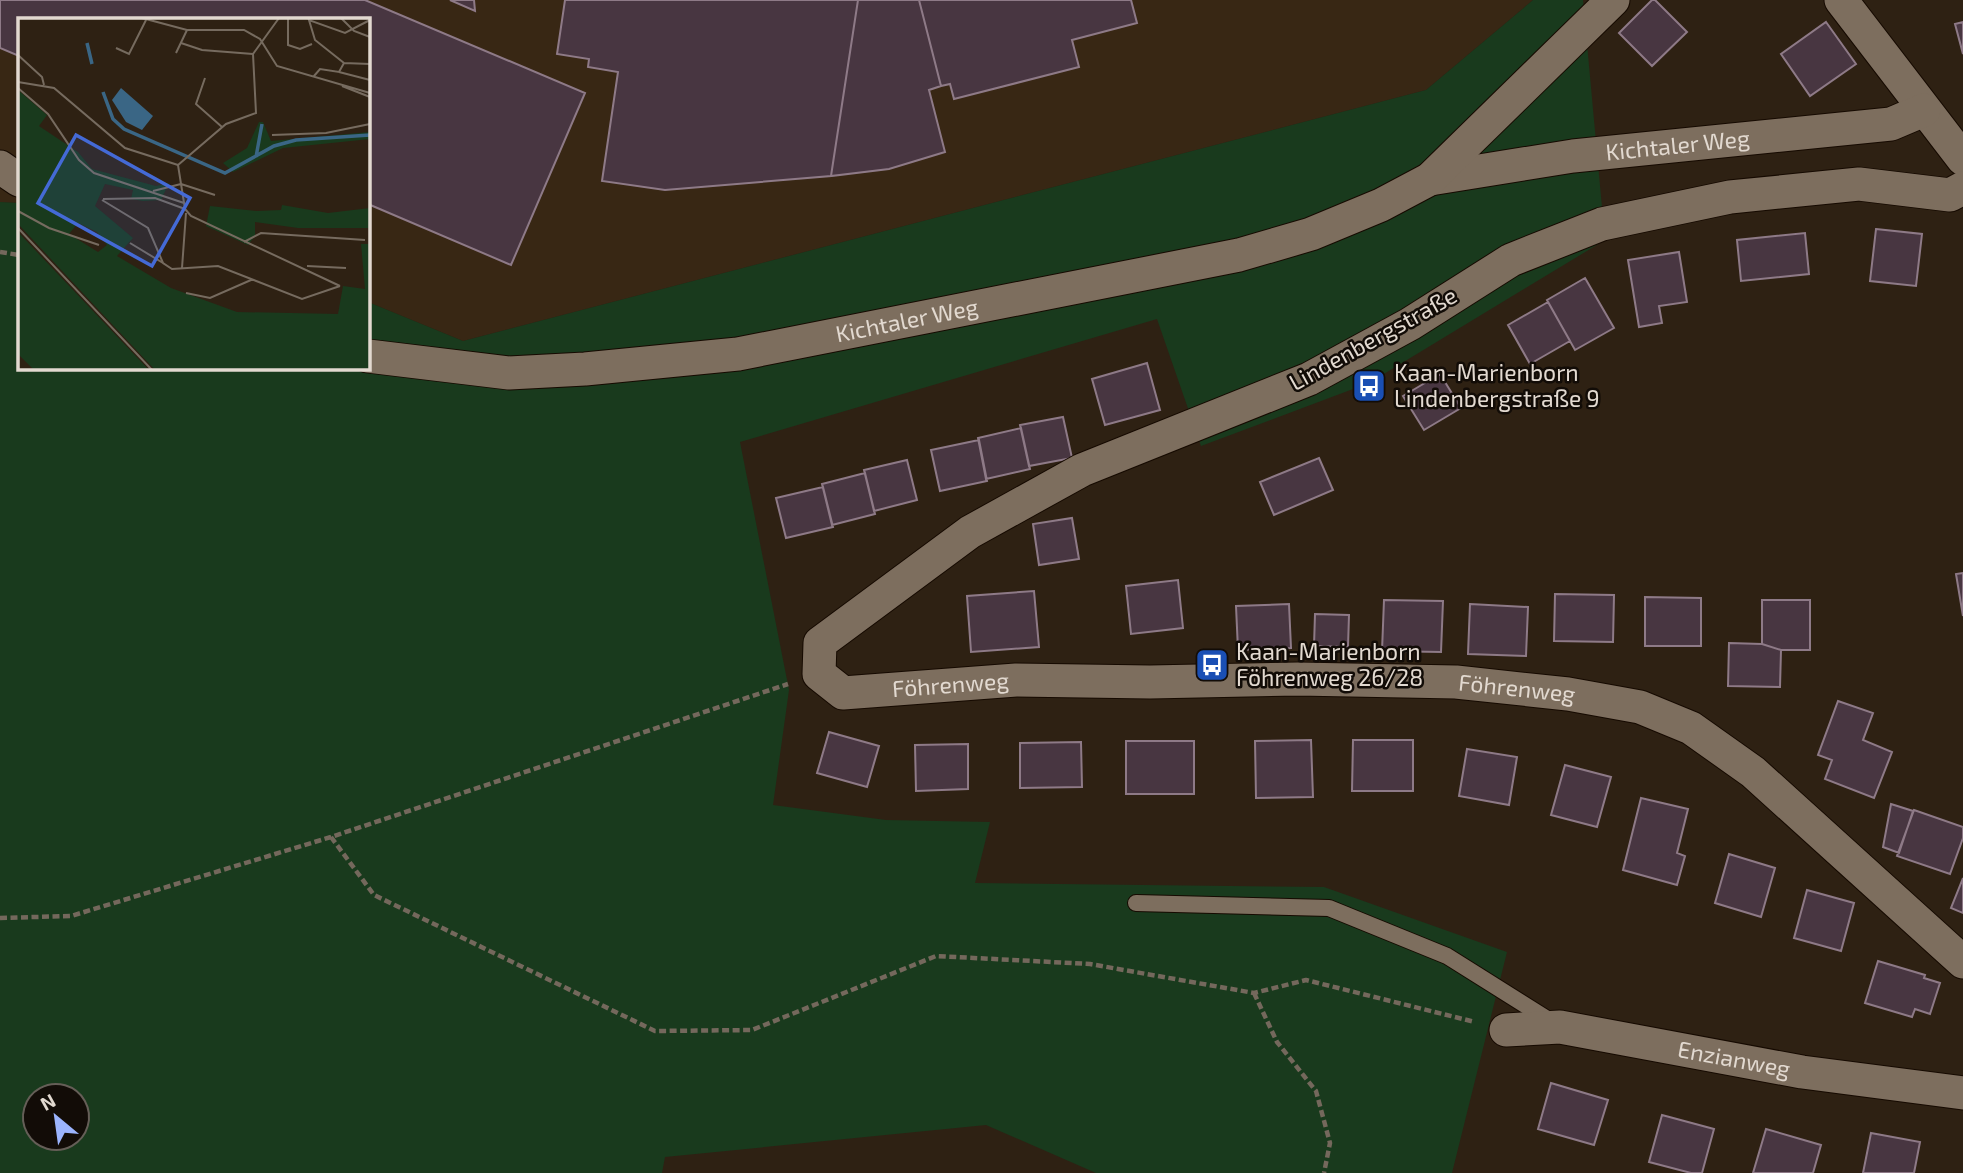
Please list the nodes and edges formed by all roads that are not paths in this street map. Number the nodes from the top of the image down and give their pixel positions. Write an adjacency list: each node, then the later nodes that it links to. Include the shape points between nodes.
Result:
1 (1613, 0): 7 (street, Kichtaler Weg)
2 (1841, 0): 3 (street)
3 (1924, 110): 4 (street); 7 (street, Kichtaler Weg, via 1891,124 1573,156)
4 (1963, 159)
5 (0, 167): 6 (street)
6 (18, 179)
7 (1430, 179): 9 (street, Kichtaler Weg, via 1311,234 1239,255 738,354 509,373)
8 (1963, 188): 10 (street, Lindenbergstraße, via 1950,195 1859,184 1730,197 1602,224 1511,260 1410,324 1310,379 1082,470 970,532 820,643)
9 (369, 356)
10 (819, 674): 12 (street, Föhrenweg, via 843,692 1016,680 1456,682 1640,707 1691,728 1753,772)
11 (1136, 903): 13 (lane, via 1329,908 1447,957)
12 (1963, 962)
13 (1560, 1027): 14 (street, Enzianweg); 15 (street, Enzianweg, via 1802,1072)
14 (1506, 1030)
15 (1963, 1093)

